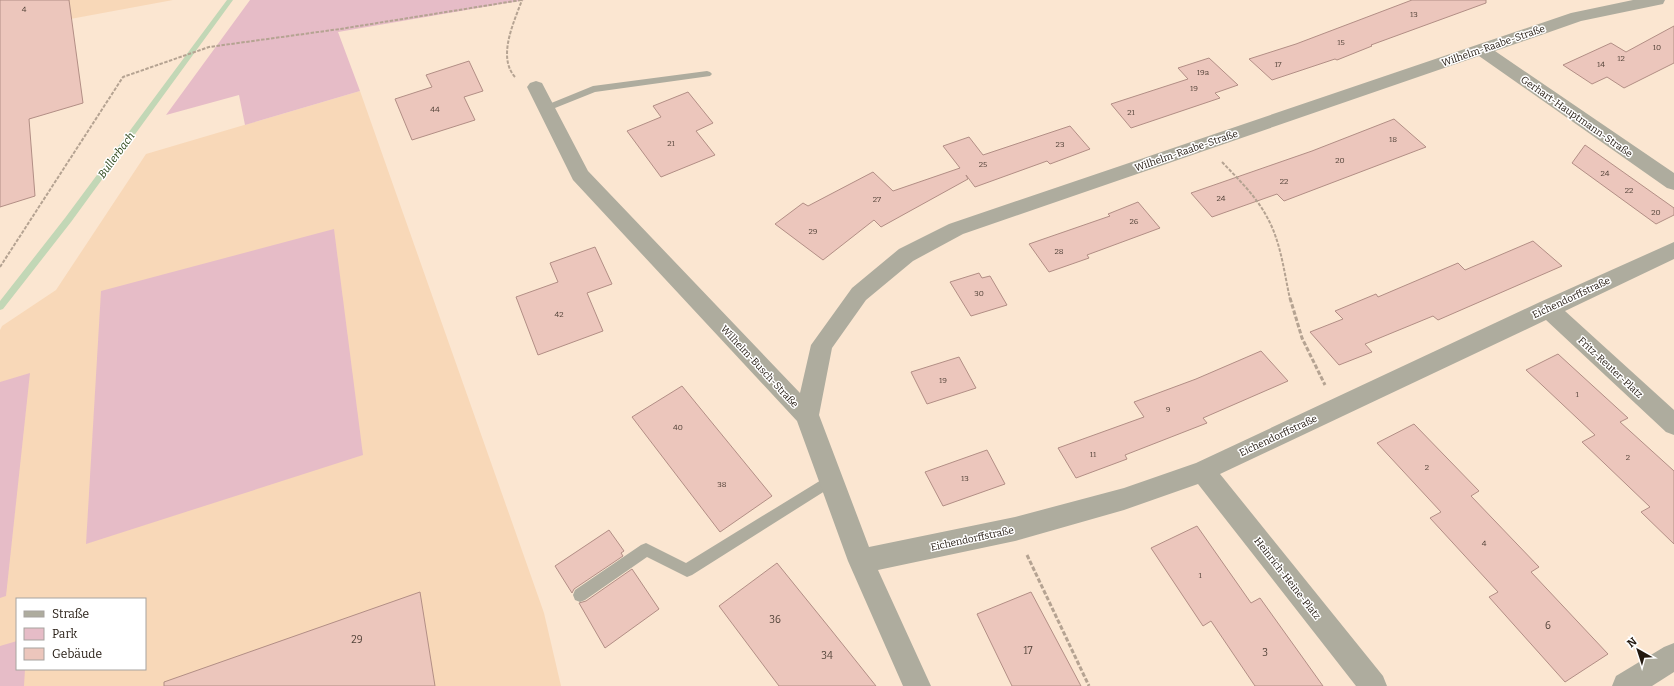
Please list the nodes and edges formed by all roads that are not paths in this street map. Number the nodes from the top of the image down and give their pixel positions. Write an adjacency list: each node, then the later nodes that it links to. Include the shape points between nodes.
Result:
1 (1657, 0): 2 (street, Wilhelm-Raabe-Straße, via 1577,17)
2 (1480, 49): 6 (street, Gerhart-Hauptmann-Straße); 9 (street, Wilhelm-Raabe-Straße, via 956,229 906,255 859,294 822,346)
3 (707, 74): 5 (lane, via 593,89)
4 (536, 87): 5 (street, Wilhelm-Busch-Straße)
5 (547, 108): 9 (street, Wilhelm-Busch-Straße, via 580,175)
6 (1674, 183)
7 (1674, 250): 8 (street, Eichendorffstraße)
8 (1548, 308): 10 (street, Fritz-Reuter-Platz); 11 (street, Eichendorffstraße)
9 (806, 415): 12 (street, Wilhelm-Busch-Straße)
10 (1674, 425)
11 (1203, 471): 13 (street, Eichendorffstraße, via 1124,499 1015,529); 17 (street, Heinrich-Heine-Platz)
12 (831, 480): 13 (street, Wilhelm-Busch-Straße); 14 (lane, via 687,570 646,550)
13 (861, 561): 16 (street, Wilhelm-Busch-Straße)
14 (580, 595)
15 (1674, 657): 18 (street)
16 (917, 686)
17 (1373, 686)
18 (1626, 686)

